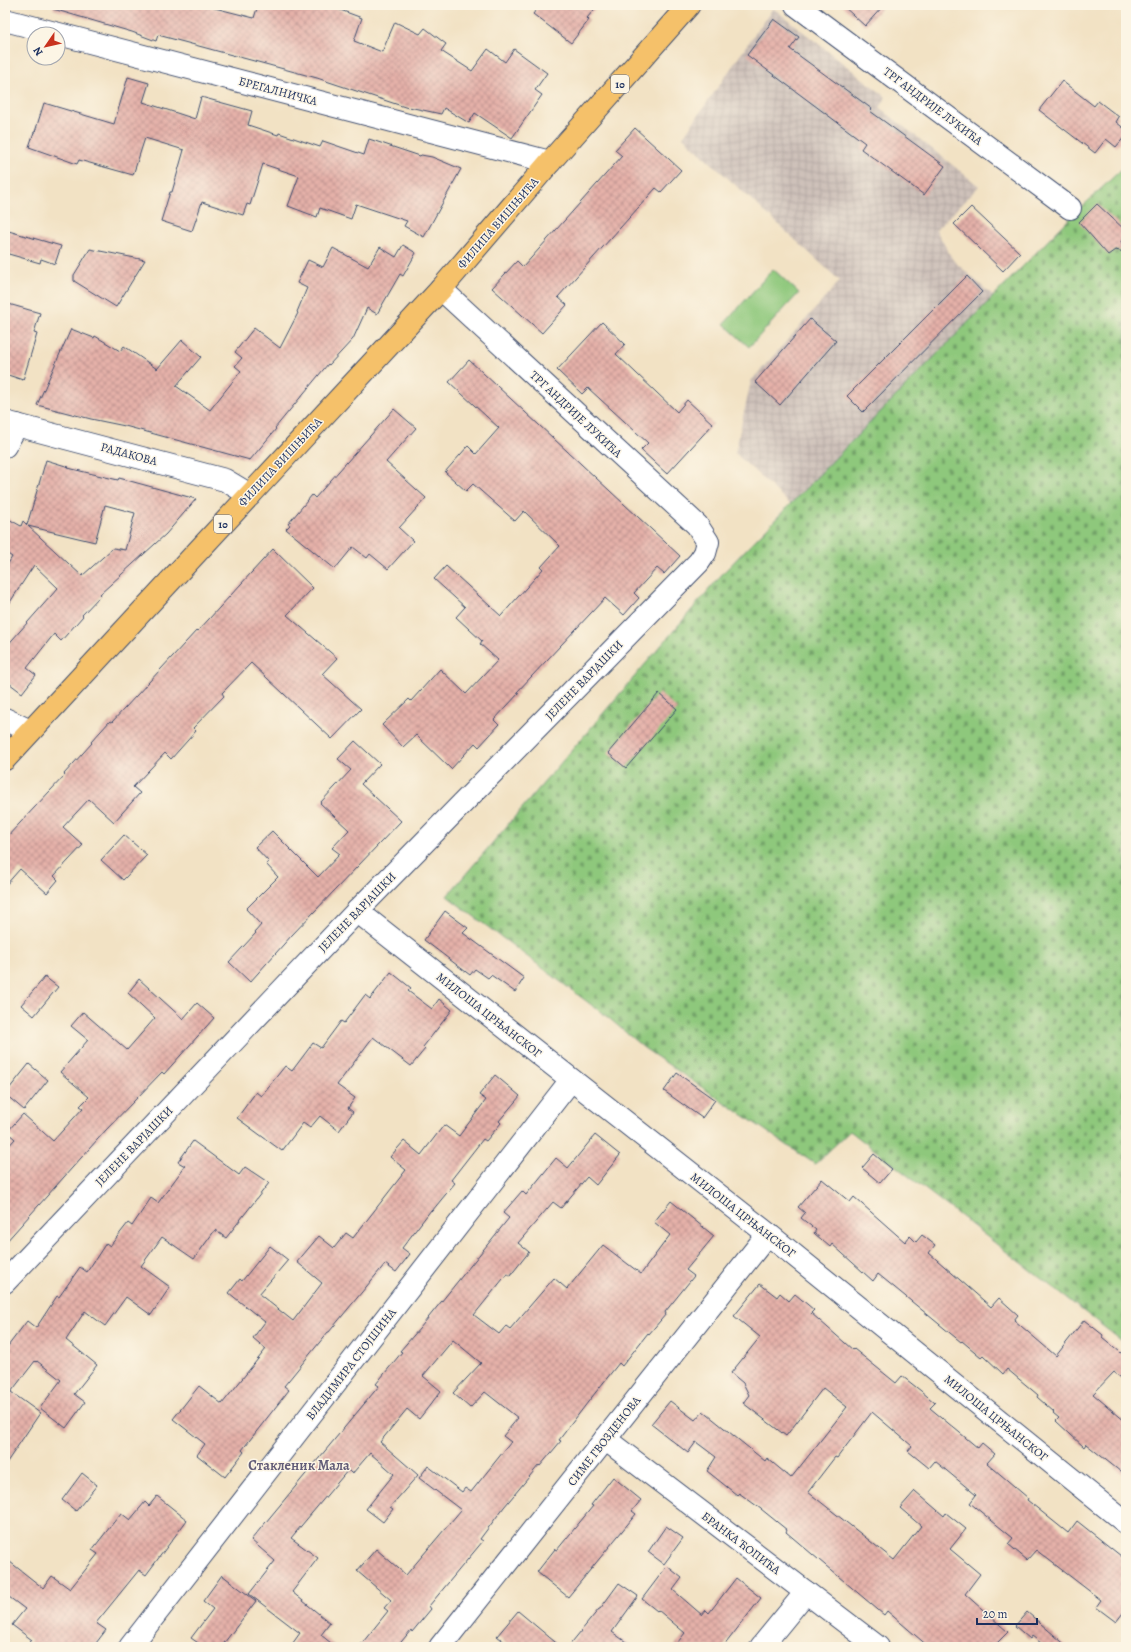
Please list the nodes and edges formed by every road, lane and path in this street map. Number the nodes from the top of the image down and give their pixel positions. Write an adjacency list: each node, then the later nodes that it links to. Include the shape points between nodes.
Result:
1 (689, 5): 4 (main road, 10)
2 (796, 5): 5 (street, ТРГ АНДРИЈЕ ЛУКИЋА)
3 (5, 20): 4 (street, БРЕГАЛНИЧКА)
4 (550, 162): 6 (main road, ФИЛИПА ВИШЊИЋА / 10)
5 (1070, 208)
6 (441, 289): 9 (main road, ФИЛИПА ВИШЊИЋА / 10); 10 (street, ТРГ АНДРИЈЕ ЛУКИЋА, via 697,525)
7 (11, 424): 8 (street); 9 (street, РАДАКОВА, via 225,480)
8 (5, 446)
9 (250, 494): 12 (main road, ФИЛИПА ВИШЊИЋА / 10)
10 (708, 542): 14 (street, ЈЕЛЕНЕ ВАРЈАШКИ, via 699,562)
11 (5, 719): 12 (street)
12 (30, 731): 13 (main road, ФИЛИПА ВИШЊИЋА / 10)
13 (5, 759)
14 (357, 912): 15 (street, МИЛОША ЦРЊАНСКОГ); 17 (street, ЈЕЛЕНЕ ВАРЈАШКИ)
15 (571, 1080): 16 (street, МИЛОША ЦРЊАНСКОГ); 21 (street, ВЛАДИМИРА СТОЈШИНА)
16 (768, 1234): 18 (street, СИМЕ ГВОЗДЕНОВА); 19 (street, МИЛОША ЦРЊАНСКОГ)
17 (5, 1282)
18 (605, 1439): 20 (street, БРАНКА ЋОПИЋА); 22 (street, СИМЕ ГВОЗДЕНОВА)
19 (1126, 1523)
20 (806, 1592): 23 (street); 24 (street, БРАНКА ЋОПИЋА)
21 (130, 1647)
22 (440, 1647)
23 (761, 1647)
24 (878, 1647)

